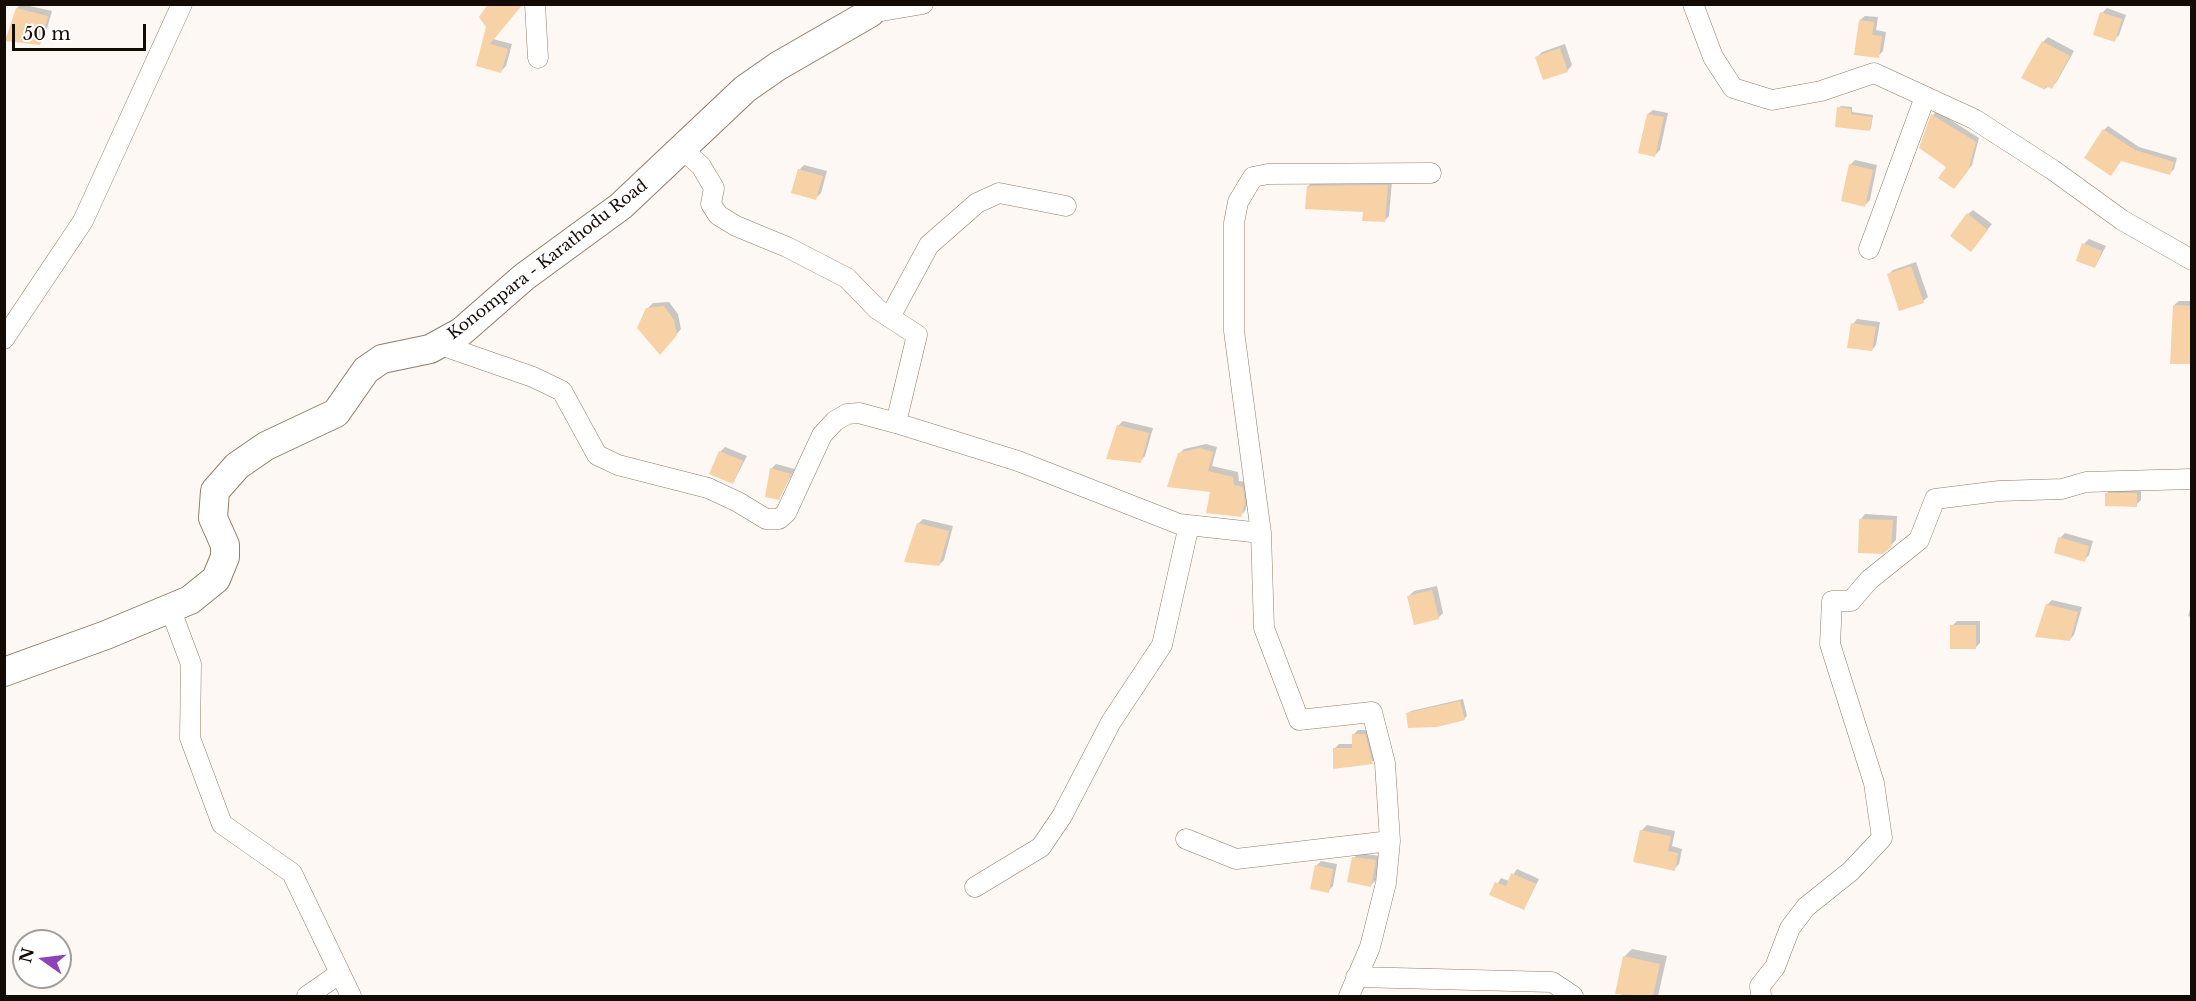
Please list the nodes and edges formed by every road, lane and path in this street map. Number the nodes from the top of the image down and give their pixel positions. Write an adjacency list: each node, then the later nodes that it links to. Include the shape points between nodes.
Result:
1 (182, 4): 14 (street, via 83,221)
2 (535, 4): 6 (street)
3 (923, 4): 5 (street)
4 (1693, 4): 7 (street, via 1713,57 1733,88 1772,100 1821,91 1874,73)
5 (869, 9): 8 (main road, Konompara - Karathodu Road, via 753,83)
6 (538, 58)
7 (1925, 97): 11 (street); 12 (street, via 1974,118 2122,220)
8 (682, 149): 13 (street, via 701,166 714,188 711,204 718,215 847,279); 15 (main road, Konompara - Karathodu Road, via 621,206 509,289 461,332)
9 (1431, 173): 19 (street, via 1268,174 1253,177 1238,202 1234,223 1234,331)
10 (1066, 206): 13 (street, via 999,193 977,202 929,245)
11 (1869, 249)
12 (2192, 260)
13 (890, 318): 16 (street, via 916,335)
14 (4, 339)
15 (438, 344): 16 (street, via 562,391 597,455 618,465 708,488 766,519 779,519 786,513 822,435 835,421 859,413); 20 (main road, Konompara - Karathodu Road, via 382,359 366,370 336,413 266,447 237,466 215,491 213,518 225,545 216,579 190,600)
16 (896, 423): 18 (street, via 1018,461)
17 (2192, 478): 31 (street, via 2086,482 2062,489 1935,499 1919,540 1869,580 1851,601 1832,601 1830,644 1874,783 1882,838 1806,907 1790,928 1775,967 1760,986)
18 (1189, 525): 19 (street); 24 (street, via 1162,645 1111,722 1062,816 1041,847)
19 (1261, 533): 23 (street, via 1264,628 1294,710 1299,720 1372,712 1385,763)
20 (170, 608): 21 (main road, Konompara - Karathodu Road); 25 (street, via 191,664 190,738 222,824 292,873)
21 (4, 672)
22 (1186, 840): 23 (street, via 1236,859)
23 (1390, 841): 26 (street, via 1384,894 1370,947)
24 (975, 886)
25 (339, 974): 27 (street); 28 (street)
26 (1356, 976): 29 (street); 30 (street, via 1552,982)
27 (307, 996)
28 (351, 996)
29 (1349, 996)
30 (1573, 996)
31 (1761, 996)

